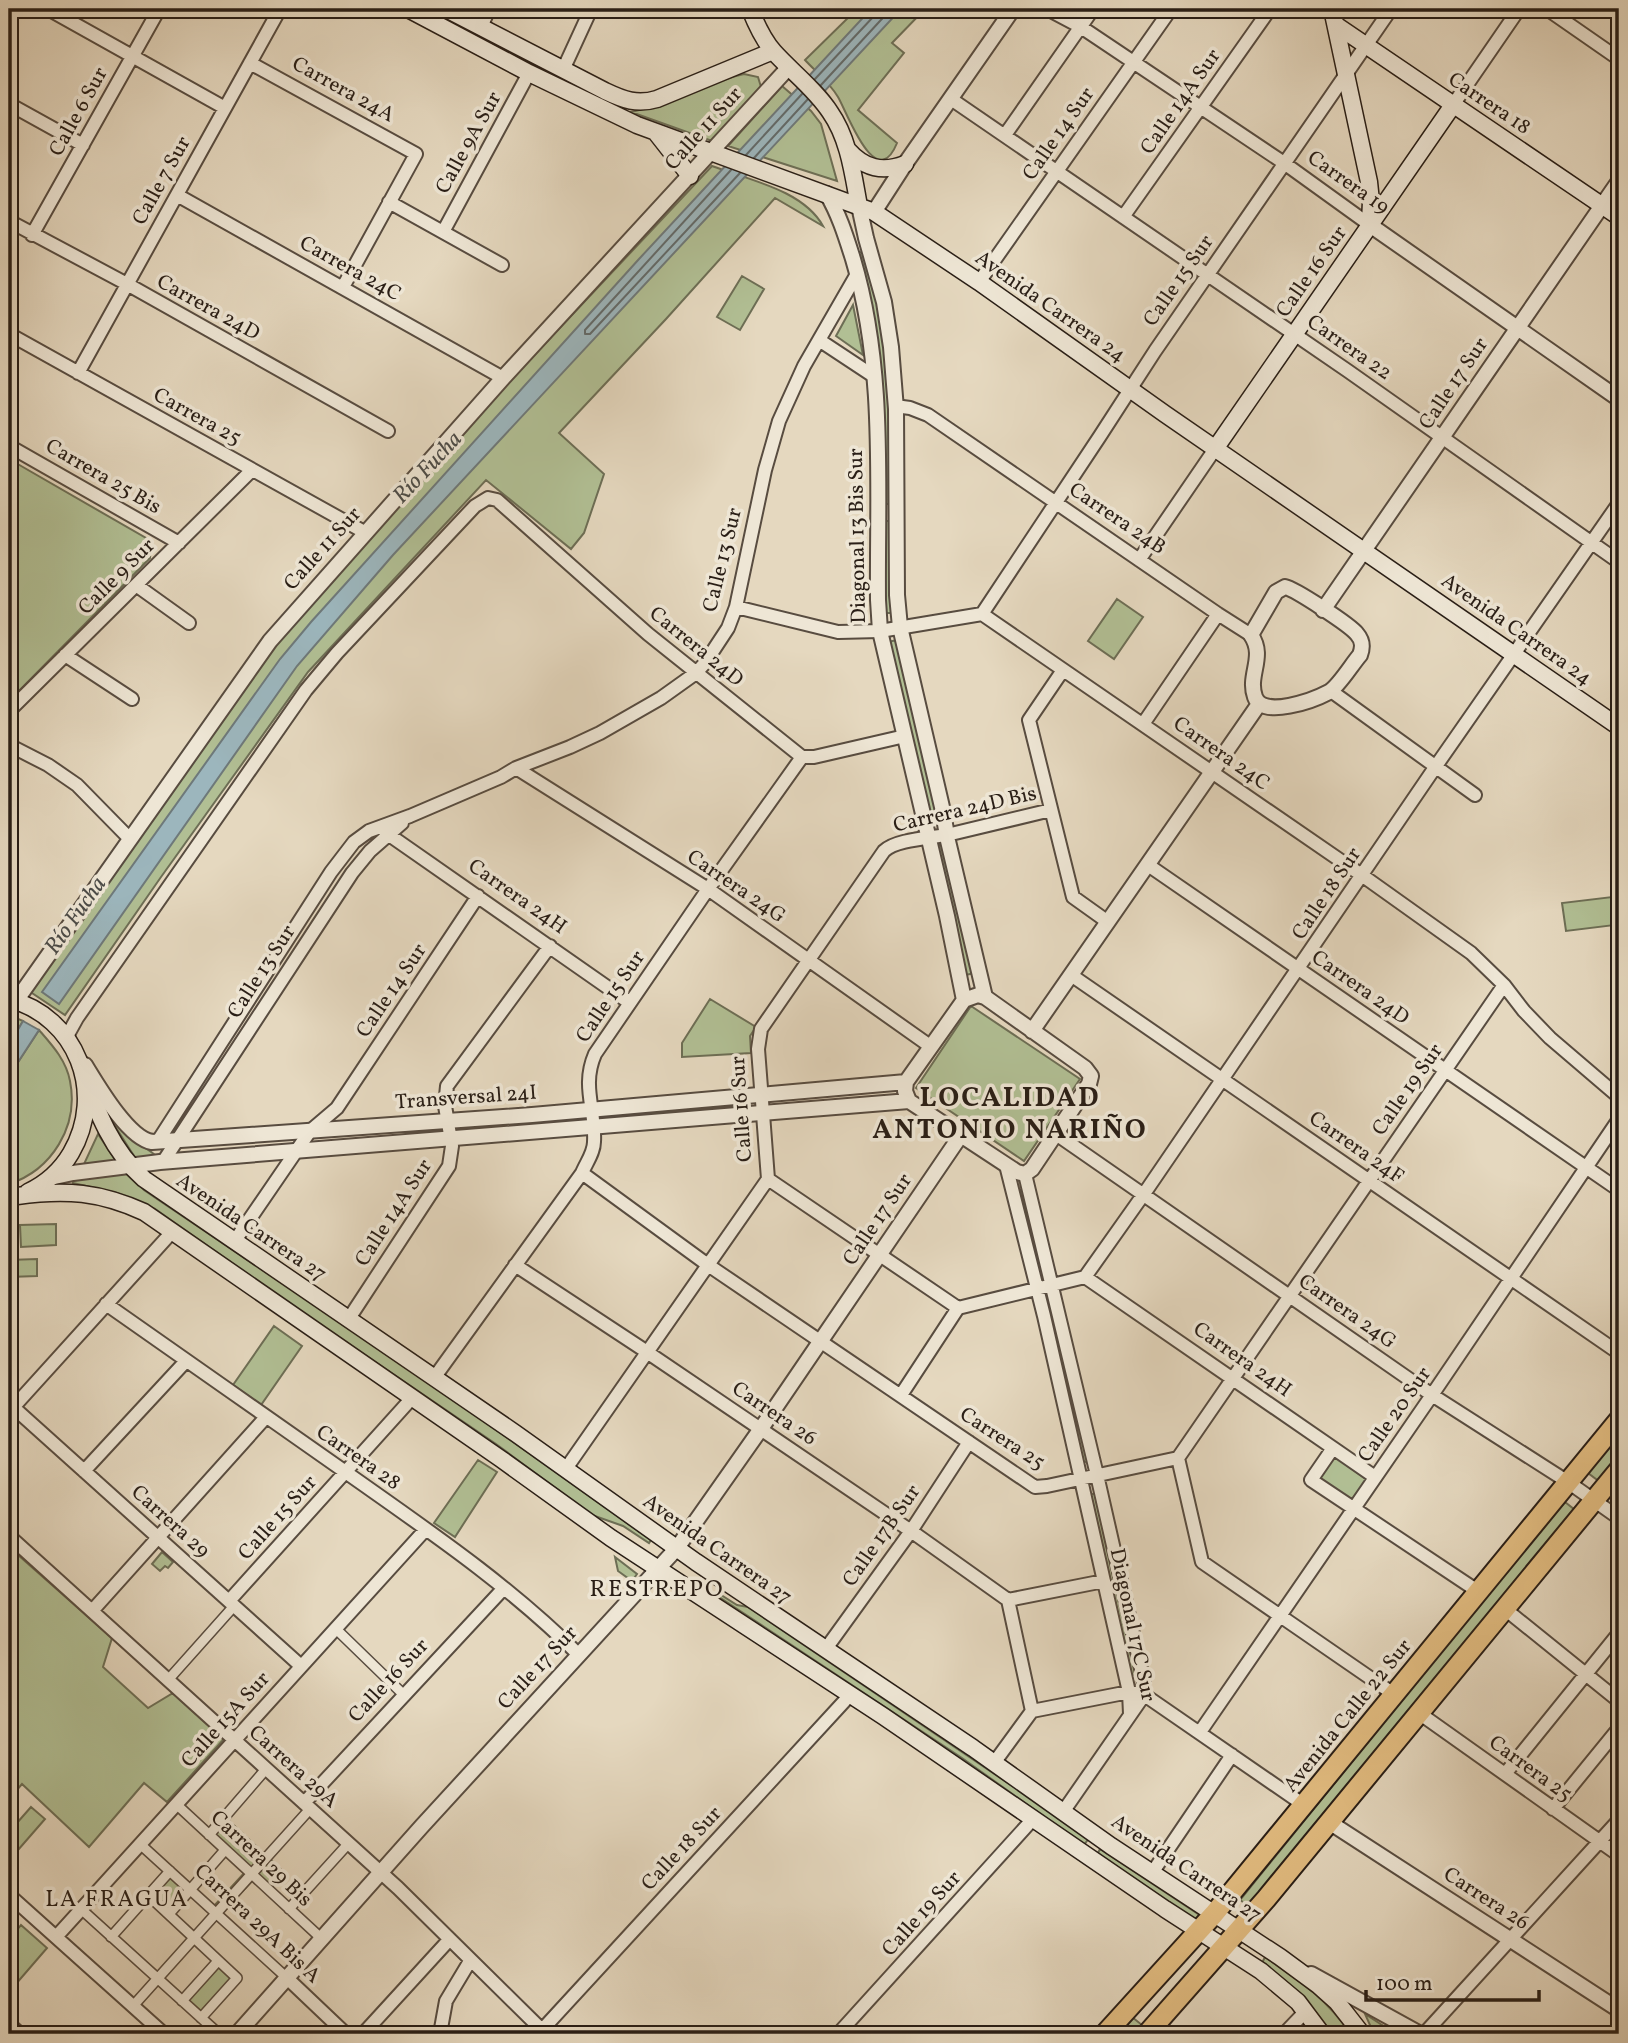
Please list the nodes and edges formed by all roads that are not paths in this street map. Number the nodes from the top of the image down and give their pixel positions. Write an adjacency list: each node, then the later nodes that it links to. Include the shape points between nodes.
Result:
1 (48, 9): 23 (street)
2 (159, 9): 23 (street, Calle 6 Sur)
3 (279, 9): 26 (street, Calle 7 Sur)
4 (408, 9): 29 (main road, Avenida Carrera 24)
5 (446, 9): 19 (main road)
6 (489, 9): 19 (street)
7 (592, 9): 28 (street)
8 (750, 9): 22 (main road)
9 (1013, 9): 31 (street)
10 (1047, 9): 20 (street, Carrera 19)
11 (1093, 9): 20 (street)
12 (1171, 9): 25 (street, Calle 14 Sur)
13 (1270, 9): 36 (street, Calle 14A Sur)
14 (1332, 9): 18 (main road)
15 (1391, 9): 21 (street, Calle 15 Sur)
16 (1519, 9): 34 (street, Calle 16 Sur)
17 (1547, 9): 24 (street)
18 (1336, 25): 21 (main road, Carrera 18); 30 (main road)
19 (481, 27): 28 (main road)
20 (1081, 27): 25 (street, Carrera 19); 38 (street)
21 (1366, 45): 30 (street, Calle 15 Sur); 34 (main road, Carrera 18)
22 (773, 51): 27 (main road); 32 (main road, via 657,99)
23 (132, 56): 35 (street); 39 (street, Calle 6 Sur)
24 (1619, 59)
25 (1133, 62): 36 (street, Carrera 19); 44 (street, Calle 14 Sur)
26 (250, 63): 35 (street, Calle 7 Sur); 49 (street, Carrera 24A, via 416,154)
27 (789, 67): 40 (main road, via 822,101); 41 (street, Calle 11 Sur)
28 (564, 70): 32 (main road)
29 (529, 73): 37 (main road, Avenida Carrera 24); 56 (street, Calle 9A Sur)
30 (1347, 73): 42 (street, Calle 15 Sur); 55 (main road, via 1369,182)
31 (951, 99): 38 (street, Carrera 22); 43 (street)
32 (630, 102): 37 (main road)
33 (9, 104): 39 (street)
34 (1452, 105): 50 (main road, Carrera 18); 55 (main road, Calle 16 Sur)
35 (225, 108): 48 (street, Calle 7 Sur)
36 (1200, 108): 42 (street, Carrera 19); 52 (street, Calle 14A Sur)
37 (658, 134): 41 (main road, Avenida Carrera 24); 45 (main road)
38 (1004, 135): 44 (street, Carrera 22)
39 (83, 145): 57 (street, Calle 6 Sur)
40 (848, 150): 43 (main road, via 878,169); 51 (main road)
41 (717, 155): 45 (street, Calle 11 Sur); 47 (main road, Avenida Carrera 24)
42 (1284, 163): 55 (street, Carrera 19); 60 (street, Calle 15 Sur)
43 (905, 164): 51 (street)
44 (1057, 171): 52 (street, Carrera 22); 61 (street, Calle 14 Sur)
45 (690, 176): 70 (street, Calle 11 Sur)
46 (1619, 181): 50 (street, Calle 17 Sur)
47 (827, 194): 51 (main road, Avenida Carrera 24); 59 (street, Diagonal 13 Bis Sur)
48 (177, 195): 62 (street, Calle 7 Sur); 63 (street, Carrera 24C)
49 (389, 202): 56 (street); 63 (street)
50 (1602, 205): 53 (main road, Carrera 18); 64 (street, Calle 17 Sur)
51 (867, 209): 61 (main road, Avenida Carrera 24); 73 (street, Diagonal 13 Bis Sur, via 888,323)
52 (1123, 217): 60 (street, Carrera 22)
53 (1619, 217)
54 (9, 221): 57 (street, Carrera 24D)
55 (1370, 225): 64 (street, Carrera 19); 66 (main road, Calle 16 Sur)
56 (443, 232): 58 (street)
57 (33, 234): 62 (street, Carrera 24D)
58 (502, 264)
59 (857, 274): 67 (street, Calle 13 Sur); 69 (street, Diagonal 13 Bis Sur)
60 (1207, 274): 66 (street, Carrera 22); 71 (street, Calle 15 Sur)
61 (979, 282): 71 (main road, Avenida Carrera 24)
62 (127, 284): 68 (street, Calle 7 Sur); 74 (street, Carrera 24D)
63 (343, 286): 70 (street, Carrera 24C)
64 (1518, 328): 72 (street, Carrera 19); 75 (street, Calle 17 Sur)
65 (9, 334): 68 (street, Carrera 25)
66 (1295, 334): 75 (street, Carrera 22); 77 (main road, Calle 16 Sur)
67 (819, 341): 69 (street); 90 (street, Calle 13 Sur, via 773,439)
68 (78, 373): 78 (street, Carrera 25)
69 (875, 376): 82 (street, Diagonal 13 Bis Sur)
70 (503, 378): 83 (street, Calle 11 Sur)
71 (1130, 390): 77 (main road, Avenida Carrera 24); 79 (street, Calle 15 Sur)
72 (1619, 399)
73 (895, 406): 79 (street, Carrera 24B, via 928,415); 81 (street, Diagonal 13 Bis Sur)
74 (388, 431)
75 (1443, 438): 85 (street, Carrera 22); 86 (street, Calle 17 Sur)
76 (9, 446): 84 (street, Carrera 25 Bis)
77 (1215, 449): 86 (main road, Avenida Carrera 24); 87 (street, Calle 16 Sur)
78 (253, 470): 83 (street, Carrera 25); 84 (street, Calle 9 Sur)
79 (1056, 503): 87 (street, Carrera 24B); 92 (street, Calle 15 Sur)
80 (1619, 503): 85 (street, Calle 18 Sur)
81 (897, 513): 82 (street); 95 (street, Diagonal 13 Bis Sur)
82 (878, 514): 96 (street, Diagonal 13 Bis Sur)
83 (366, 533): 119 (street, Calle 11 Sur, via 270,641)
84 (179, 543): 89 (street, Calle 9 Sur)
85 (1591, 543): 88 (street, Carrera 22); 98 (street, Calle 18 Sur)
86 (1365, 551): 91 (street, Calle 17 Sur); 98 (main road, Avenida Carrera 24)
87 (1139, 560): 93 (street, Carrera 24B)
88 (1619, 562)
89 (136, 585): 94 (street); 99 (street, Calle 9 Sur)
90 (736, 607): 96 (street, via 838,632); 101 (street, Calle 13 Sur, via 728,628)
91 (1323, 610): 97 (street, via 1285,587 1276,592); 102 (street, via 1362,642 1360,655)
92 (982, 614): 95 (street); 100 (street, Carrera 24C)
93 (1218, 614): 97 (street, Carrera 24B); 106 (street)
94 (190, 623)
95 (900, 627): 96 (street); 117 (street, Diagonal 13 Bis Sur)
96 (880, 631): 108 (street, Diagonal 13 Bis Sur)
97 (1251, 635): 104 (street, via 1257,645 1253,689)
98 (1514, 654): 107 (main road, Avenida Carrera 24); 111 (street, Calle 18 Sur)
99 (65, 655): 103 (street); 105 (street, Calle 9 Sur)
100 (1063, 670): 106 (street, Carrera 24C); 115 (street, via 1029,720)
101 (696, 673): 110 (street, Carrera 24D); 112 (street, Calle 13 Sur, via 600,733); 136 (street, Carrera 24D, via 497,500 488,498 475,506 306,690 77,1018)
102 (1331, 691): 104 (street, via 1283,707); 111 (street)
103 (132, 699)
104 (1259, 704): 113 (street)
105 (9, 711)
106 (1143, 724): 113 (street, Carrera 24C)
107 (1619, 727)
108 (905, 736): 110 (street); 118 (street, Diagonal 13 Bis Sur)
109 (9, 745): 119 (street, via 77,785)
110 (802, 757): 123 (street, Calle 15 Sur)
111 (1436, 766): 114 (street); 122 (street, Calle 18 Sur)
112 (516, 768): 116 (street, Calle 13 Sur); 123 (street, Carrera 24G)
113 (1213, 772): 121 (street); 122 (street, Carrera 24C)
114 (1475, 795)
115 (1051, 810): 117 (street, Carrera 24D Bis); 125 (street, via 1073,897)
116 (384, 831): 124 (street, Carrera 24H); 156 (street, Calle 13 Sur); 157 (street, Calle 13 Sur, via 362,835 337,863)
117 (946, 835): 118 (street, Carrera 24D Bis); 131 (street, Diagonal 13 Bis Sur)
118 (928, 838): 120 (street, Carrera 24D Bis); 133 (street, Diagonal 13 Bis Sur)
119 (130, 839): 132 (street, Calle 11 Sur)
120 (887, 847): 127 (street, Calle 16 Sur)
121 (1148, 865): 125 (street); 128 (street, Carrera 24D)
122 (1363, 876): 128 (street, Calle 18 Sur); 130 (street, Carrera 24C, via 1471,953)
123 (708, 889): 127 (street, Carrera 24G); 134 (street, Calle 15 Sur)
124 (478, 896): 126 (street, Carrera 24H); 145 (street, Calle 14 Sur)
125 (1108, 922): 129 (street)
126 (550, 946): 134 (street, Carrera 24H); 149 (street, Calle 14A Sur, via 451,1078 445,1090)
127 (809, 961): 137 (street, Carrera 24G); 142 (street, Calle 16 Sur, via 761,1029)
128 (1298, 969): 138 (street, Carrera 24D); 140 (street, Calle 18 Sur)
129 (1071, 975): 135 (street); 140 (street, Carrera 24F)
130 (1504, 985): 138 (street, Calle 19 Sur); 143 (street, Carrera 24C, via 1550,1038)
131 (985, 997): 133 (street); 135 (street)
132 (12, 1000): 136 (main road, via 50,1020)
133 (964, 1000): 137 (street)
134 (630, 1003): 146 (street, Calle 15 Sur, via 590,1065)
135 (1032, 1031): 154 (street, via 1091,1076)
136 (70, 1044): 139 (main road, Avenida Carrera 27); 157 (street, Transversal 24I, via 127,1125 144,1141)
137 (930, 1046): 141 (street)
138 (1445, 1070): 162 (street, Carrera 24D); 167 (street, Calle 19 Sur)
139 (83, 1072): 161 (main road, Avenida Carrera 27, via 103,1122); 165 (main road, via 85,1119 78,1141)
140 (1223, 1080): 167 (street, Carrera 24F); 169 (street, Calle 18 Sur)
141 (906, 1082): 142 (street, Transversal 24I); 144 (street)
142 (762, 1094): 146 (street, Transversal 24I); 147 (street, Calle 16 Sur)
143 (1619, 1097)
144 (909, 1101): 147 (street, Transversal 24I); 153 (street)
145 (337, 1108): 151 (street); 152 (street, Calle 14 Sur)
146 (590, 1109): 149 (street, Transversal 24I); 150 (street, Calle 15 Sur)
147 (763, 1112): 150 (street, Transversal 24I); 166 (street, Calle 16 Sur)
148 (1619, 1119): 162 (street, Calle 20 Sur)
149 (447, 1121): 151 (street, Transversal 24I); 155 (street, Calle 14A Sur)
150 (593, 1126): 155 (street, Transversal 24I); 163 (street, Calle 15 Sur, via 592,1151)
151 (346, 1129): 152 (street, Transversal 24I)
152 (310, 1132): 156 (street, Transversal 24I); 158 (street, Calle 14 Sur)
153 (961, 1135): 160 (street); 173 (street, Calle 17 Sur)
154 (1056, 1135): 164 (street); 169 (street, Carrera 24G)
155 (451, 1138): 158 (street, Transversal 24I); 183 (street, Calle 14A Sur, via 449,1166 442,1180)
156 (176, 1140): 157 (street, Transversal 24I); 159 (street, Calle 13 Sur)
157 (158, 1141)
158 (297, 1151): 159 (street, Transversal 24I); 172 (street, Calle 14 Sur)
159 (163, 1162): 161 (street, Transversal 24I)
160 (1006, 1165): 164 (street); 179 (street, Diagonal 17C Sur)
161 (130, 1166): 165 (street, Transversal 24I); 172 (main road, Avenida Carrera 27)
162 (1586, 1167): 168 (street, Carrera 24D); 177 (street, Calle 20 Sur)
163 (582, 1172): 174 (street, Calle 15 Sur); 175 (street, Carrera 25)
164 (1025, 1174): 178 (street, Diagonal 17C Sur)
165 (50, 1178): 170 (main road)
166 (768, 1179): 173 (street); 175 (street, Calle 16 Sur)
167 (1369, 1181): 177 (street, Carrera 24F); 180 (street, Calle 19 Sur)
168 (1619, 1190)
169 (1143, 1195): 176 (street, Calle 18 Sur); 180 (street, Carrera 24G)
170 (13, 1197): 171 (main road, Avenida Carrera 27, via 43,1192 105,1197 144,1212)
171 (172, 1232): 181 (street); 192 (main road, Avenida Carrera 27)
172 (234, 1242): 183 (main road, Avenida Carrera 27)
173 (879, 1255): 182 (street); 184 (street, Calle 17 Sur)
174 (515, 1265): 185 (street, Carrera 26); 188 (street, Calle 15 Sur)
175 (708, 1265): 184 (street, Carrera 25); 185 (street, Calle 16 Sur)
176 (1085, 1277): 178 (street); 189 (street, Carrera 24H)
177 (1511, 1278): 186 (street, Carrera 24F); 191 (street, Calle 20 Sur)
178 (1051, 1285): 179 (street); 204 (street, Diagonal 17C Sur)
179 (1037, 1289): 182 (street); 206 (street, Diagonal 17C Sur)
180 (1290, 1296): 189 (street, Calle 19 Sur); 191 (street, Carrera 24G)
181 (106, 1304): 187 (street, Carrera 28); 193 (street)
182 (958, 1308): 190 (street)
183 (348, 1320): 188 (main road, Avenida Carrera 27)
184 (821, 1341): 190 (street, Carrera 25); 196 (street, Calle 17 Sur)
185 (647, 1352): 196 (street, Carrera 26); 200 (street, Calle 16 Sur)
186 (1619, 1353)
187 (186, 1360): 194 (street, Carrera 28); 202 (street)
188 (433, 1378): 200 (main road, Avenida Carrera 27)
189 (1233, 1379): 198 (street, Carrera 24H); 199 (street, Calle 19 Sur)
190 (901, 1395): 197 (street, Carrera 25)
191 (1432, 1395): 205 (street, Calle 20 Sur); 207 (street, Carrera 24G)
192 (412, 1398): 203 (street, Calle 15 Sur); 216 (main road, Avenida Carrera 27)
193 (11, 1409): 202 (street, Carrera 29)
194 (266, 1417): 203 (street, Carrera 28); 214 (street)
195 (1619, 1420): 207 (main road, Avenida Calle 22 Sur)
196 (760, 1430): 212 (street, Carrera 26); 215 (street, Calle 17 Sur)
197 (969, 1442): 206 (street, Carrera 25, via 1035,1487); 212 (street, Calle 17B Sur)
198 (1333, 1448): 205 (street, Carrera 24H); 209 (street, via 1311,1480)
199 (1178, 1458): 204 (street, Carrera 25); 224 (street, via 1202,1562)
200 (565, 1470): 215 (main road, Avenida Carrera 27)
201 (1619, 1470): 208 (main road)
202 (85, 1471): 214 (street, Carrera 29)
203 (345, 1472): 211 (street, Carrera 28); 221 (street, Calle 15 Sur)
204 (1097, 1475): 206 (street, Carrera 25); 234 (street, Diagonal 17C Sur, via 1143,1675)
205 (1375, 1477): 209 (street, Calle 20 Sur)
206 (1080, 1479): 217 (street, Diagonal 17C Sur)
207 (1568, 1482): 208 (street, Carrera 24G); 219 (main road, Avenida Calle 22 Sur)
208 (1594, 1500): 210 (street, Carrera 24G); 222 (main road)
209 (1354, 1508): 219 (street); 224 (street, Calle 20 Sur)
210 (1619, 1518)
211 (426, 1529): 218 (street, Carrera 28); 225 (street, Calle 15A Sur)
212 (911, 1531): 220 (street, Carrera 26); 227 (street, Calle 17B Sur)
213 (9, 1536): 223 (street, Carrera 29A)
214 (158, 1537): 221 (street, Carrera 29); 223 (street)
215 (677, 1548): 216 (street, Calle 17 Sur); 227 (main road, Avenida Carrera 27)
216 (659, 1569): 228 (street, Calle 17 Sur); 233 (main road, Avenida Carrera 27)
217 (1104, 1581): 220 (street); 232 (street, Diagonal 17C Sur)
218 (505, 1588): 228 (street, Carrera 28); 236 (street, Calle 16 Sur)
219 (1479, 1592): 235 (main road, Avenida Calle 22 Sur)
220 (1008, 1600): 238 (street)
221 (232, 1603): 229 (street, Carrera 29); 231 (street, Calle 15 Sur)
222 (1505, 1609): 230 (street); 239 (main road)
223 (92, 1611): 231 (street, Carrera 29A)
224 (1280, 1616): 235 (street); 242 (street, Calle 20 Sur)
225 (335, 1628): 229 (street, Calle 15A Sur); 236 (street)
226 (1619, 1633): 230 (street)
227 (825, 1650): 245 (main road, Avenida Carrera 27)
228 (579, 1655): 265 (street, Calle 17 Sur)
229 (301, 1666): 243 (street, Calle 15A Sur)
230 (1586, 1674): 237 (street); 247 (street)
231 (168, 1680): 243 (street, Carrera 29A)
232 (1129, 1692): 234 (street); 238 (street); 240 (street, Diagonal 17C Sur)
233 (850, 1694): 253 (main road, Avenida Carrera 27); 296 (street, Calle 18 Sur)
234 (1143, 1694): 240 (street, Diagonal 17C Sur); 242 (street)
235 (1395, 1695): 249 (main road, Avenida Calle 22 Sur)
236 (405, 1696): 250 (street, Calle 16 Sur)
237 (1619, 1702)
238 (1032, 1712): 245 (street)
239 (1419, 1713): 247 (street, Carrera 25); 255 (main road)
240 (1130, 1715): 252 (street)
241 (1619, 1728): 251 (street)
242 (1200, 1732): 244 (street)
243 (234, 1740): 246 (street, Carrera 29A); 248 (street, Calle 15A Sur)
244 (1232, 1755): 249 (street); 266 (street)
245 (993, 1763): 252 (main road, Avenida Carrera 27)
246 (266, 1769): 250 (street, Carrera 29A); 256 (street)
247 (1505, 1774): 251 (street, Carrera 25)
248 (176, 1804): 256 (street, Carrera 29 Bis); 259 (street, Calle 15A Sur)
249 (1304, 1805): 275 (main road, Avenida Calle 22 Sur)
250 (307, 1806): 260 (street, Carrera 29A); 267 (street, Calle 16 Sur)
251 (1553, 1809): 258 (street, Carrera 25)
252 (1063, 1812): 257 (main road, Avenida Carrera 27)
253 (1033, 1819): 263 (main road, Avenida Carrera 27); 304 (street, Calle 19 Sur)
254 (1619, 1821): 258 (street)
255 (1329, 1822): 276 (main road); 283 (street, Carrera 26)
256 (209, 1835): 261 (street, Carrera 29 Bis)
257 (1101, 1839): 263 (main road); 266 (main road, Avenida Carrera 27)
258 (1600, 1842): 262 (street, Carrera 25); 283 (street)
259 (140, 1844): 264 (street, Carrera 29A Bis A); 271 (street, Calle 15A Sur)
260 (348, 1844): 265 (street, Carrera 29A); 272 (street)
261 (225, 1850): 267 (street, Carrera 29 Bis); 268 (street)
262 (1619, 1855)
263 (1089, 1857): 277 (main road, Avenida Carrera 27)
264 (170, 1871): 268 (street, Carrera 29A Bis A); 270 (street)
265 (380, 1873): 281 (street, Calle 17 Sur); 282 (street, Carrera 29A)
266 (1152, 1873): 275 (main road, Avenida Carrera 27)
267 (251, 1874): 272 (street, Carrera 29 Bis); 273 (street, Calle 16 Sur)
268 (190, 1889): 273 (street, Carrera 29A Bis A); 274 (street)
269 (9, 1895): 278 (street)
270 (148, 1895): 274 (street); 279 (street)
271 (80, 1909): 278 (street, Calle 15A Sur); 279 (street)
272 (289, 1909): 281 (street, Carrera 29 Bis)
273 (216, 1913): 280 (street, Calle 16 Sur); 288 (street, Carrera 29A Bis A)
274 (169, 1914): 280 (street)
275 (1214, 1914): 276 (main road, Avenida Carrera 27); 277 (main road, Avenida Calle 22 Sur)
276 (1239, 1930): 284 (main road); 285 (main road, Avenida Carrera 27)
277 (1198, 1931): 284 (main road, Avenida Carrera 27); 305 (main road, Avenida Calle 22 Sur)
278 (56, 1937): 291 (street)
279 (111, 1937): 289 (street)
280 (194, 1938): 286 (street); 289 (street, Calle 16 Sur)
281 (322, 1939): 288 (street, Calle 17 Sur)
282 (449, 1940): 287 (street, Carrera 29A); 302 (street)
283 (1510, 1940): 292 (street, Carrera 26); 310 (street)
284 (1224, 1947): 293 (main road, Avenida Carrera 27, via 1278,1984); 306 (main road)
285 (1280, 1957): 309 (main road, Avenida Carrera 27, via 1338,2002); 310 (street)
286 (218, 1961): 290 (street); 294 (street, via 237,1978)
287 (470, 1961): 296 (street, Carrera 29A); 303 (street, via 446,2001)
288 (287, 1978): 300 (street, Calle 17 Sur); 301 (street, Carrera 29A Bis A)
289 (158, 1979): 290 (street); 291 (street, Calle 16 Sur)
290 (182, 2001): 294 (street)
291 (133, 2006): 298 (street)
292 (1619, 2010)
293 (1307, 2011): 307 (street); 308 (main road, Avenida Carrera 27)
294 (201, 2018): 299 (street)
295 (9, 2024): 297 (street)
296 (544, 2032)
297 (20, 2034)
298 (164, 2034)
299 (219, 2034)
300 (237, 2034)
301 (346, 2034)
302 (363, 2034)
303 (440, 2034)
304 (838, 2034)
305 (1105, 2034)
306 (1147, 2034)
307 (1284, 2034)
308 (1322, 2034)
309 (1362, 2034)
310 (1422, 2034)

